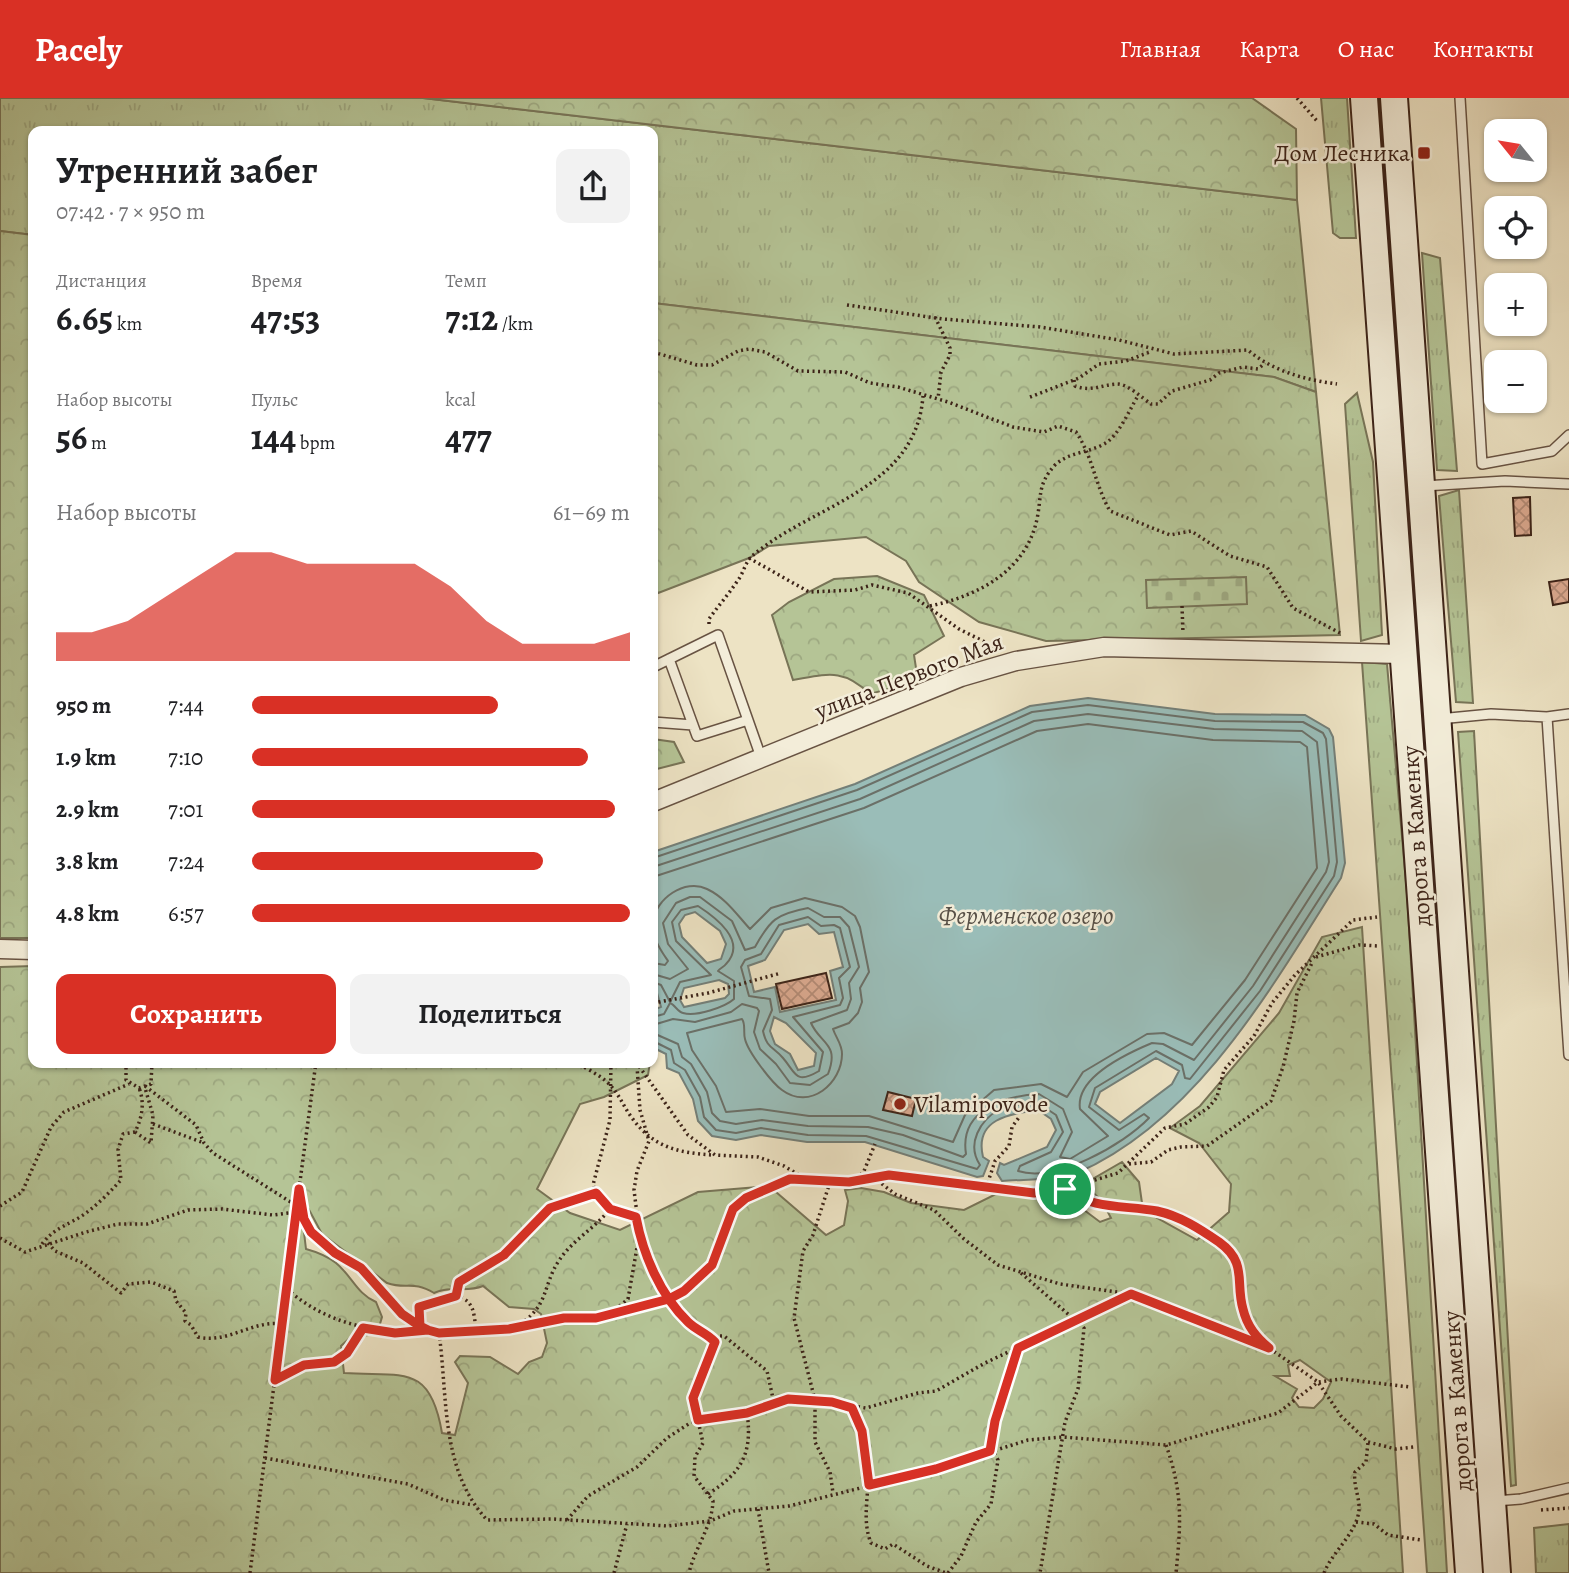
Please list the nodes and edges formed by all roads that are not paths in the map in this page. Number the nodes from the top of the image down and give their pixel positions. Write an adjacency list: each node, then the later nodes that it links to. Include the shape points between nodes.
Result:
1 (1364, 98): 7 (main road, дорога в Каменку)
2 (1394, 98): 6 (main road, дорога в Каменку)
3 (1460, 98): 4 (lane, via 1482,464 1552,451)
4 (1569, 435)
5 (1569, 484): 6 (lane, via 1505,481)
6 (1419, 487): 12 (main road, дорога в Каменку)
7 (1403, 654): 16 (street, улица Первого Мая, via 1104,647 1016,661 961,677); 25 (main road, дорога в Каменку)
8 (669, 659): 9 (lane); 13 (lane, via 718,635); 15 (lane)
9 (658, 664)
10 (1569, 714): 11 (lane)
11 (1547, 717): 12 (lane, via 1491,714); 20 (lane)
12 (1438, 719): 24 (main road, дорога в Каменку)
13 (748, 720): 15 (lane, via 697,736); 16 (lane)
14 (658, 722): 15 (lane)
15 (693, 725)
16 (762, 760): 17 (street, улица Первого Мая)
17 (658, 800)
18 (0, 949): 19 (street)
19 (28, 950)
20 (1566, 958): 21 (lane)
21 (1567, 1010): 22 (lane)
22 (1569, 1055)
23 (1569, 1488): 24 (lane)
24 (1493, 1501): 26 (main road, дорога в Каменку)
25 (1469, 1573)
26 (1497, 1573)

